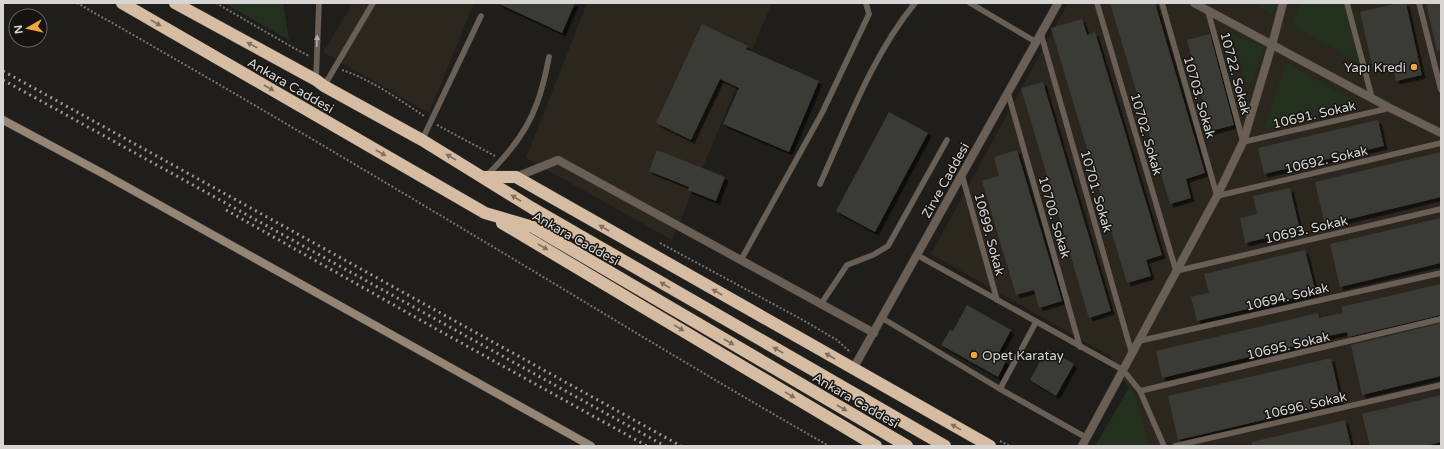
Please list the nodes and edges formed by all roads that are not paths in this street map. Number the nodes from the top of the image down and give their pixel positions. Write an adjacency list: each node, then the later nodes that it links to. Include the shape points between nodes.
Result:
1 (122, 3): 38 (highway, Ankara Caddesi, one-way to 38)
2 (175, 3): 21 (highway, Ankara Caddesi, one-way to 2)
3 (319, 3): 21 (lane, one-way to 3)
4 (373, 3): 21 (lane)
5 (866, 3): 40 (lane, via 869,14 822,113)
6 (915, 3): 35 (lane, via 873,67)
7 (970, 3): 18 (lane)
8 (1058, 3): 17 (street, Zirve Caddesi)
9 (1097, 3): 41 (lane, 10702. Sokak)
10 (1162, 3): 36 (lane, 10703. Sokak)
11 (1194, 3): 15 (street)
12 (1283, 3): 19 (street)
13 (1347, 3): 24 (lane)
14 (1419, 3): 22 (lane)
15 (1208, 10): 19 (street); 30 (lane, 10722. Sokak)
16 (481, 16): 28 (lane)
17 (1041, 34): 18 (street, Zirve Caddesi); 51 (lane, 10701. Sokak)
18 (1036, 42): 23 (street, Zirve Caddesi)
19 (1272, 45): 24 (street); 30 (street)
20 (550, 57): 33 (lane, via 537,103 521,136 503,160)
21 (320, 82): 28 (highway, Ankara Caddesi)
22 (1441, 90)
23 (1008, 93): 32 (street, Zirve Caddesi); 50 (lane, 10700. Sokak)
24 (1372, 99): 25 (street)
25 (1390, 108): 27 (street); 30 (lane, 10691. Sokak)
26 (3, 120): 58 (street)
27 (1441, 133)
28 (422, 140): 33 (highway, Ankara Caddesi, one-way to 28)
29 (947, 140): 44 (lane, via 888,246 847,265)
30 (1243, 142): 36 (street)
31 (1441, 142): 36 (lane, 10692. Sokak)
32 (962, 174): 39 (street, Zirve Caddesi); 43 (lane, 10699. Sokak)
33 (484, 177): 34 (highway); 61 (highway, Ankara Caddesi, one-way to 33, via 532,208)
34 (516, 177): 40 (street, via 558,160); 52 (highway, one-way to 34)
35 (820, 184)
36 (1217, 196): 41 (street)
37 (1441, 209): 41 (lane, 10693. Sokak)
38 (486, 213): 59 (highway, one-way to 59); 60 (highway, Ankara Caddesi, one-way to 60, via 533,227)
39 (917, 255): 43 (lane); 45 (street, Zirve Caddesi)
40 (741, 260): 44 (street)
41 (1176, 271): 49 (street)
42 (1441, 273): 49 (lane, 10694. Sokak)
43 (997, 300): 47 (lane)
44 (821, 304): 48 (street)
45 (882, 318): 48 (street, Zirve Caddesi); 55 (lane)
46 (1441, 320): 56 (lane, 10695. Sokak)
47 (1036, 322): 50 (lane); 55 (lane)
48 (874, 333): 52 (street, Zirve Caddesi)
49 (1139, 341): 51 (street)
50 (1080, 347): 53 (lane)
51 (1132, 354): 53 (street)
52 (853, 370): 62 (highway, one-way to 52)
53 (1122, 370): 56 (lane); 57 (street)
54 (1441, 385): 65 (lane, 10696. Sokak)
55 (1000, 389): 57 (lane)
56 (1140, 391): 64 (lane)
57 (1087, 438): 63 (street)
58 (591, 446)
59 (876, 446)
60 (907, 446)
61 (945, 446)
62 (990, 446)
63 (1082, 446)
64 (1164, 446)
65 (1175, 446)

